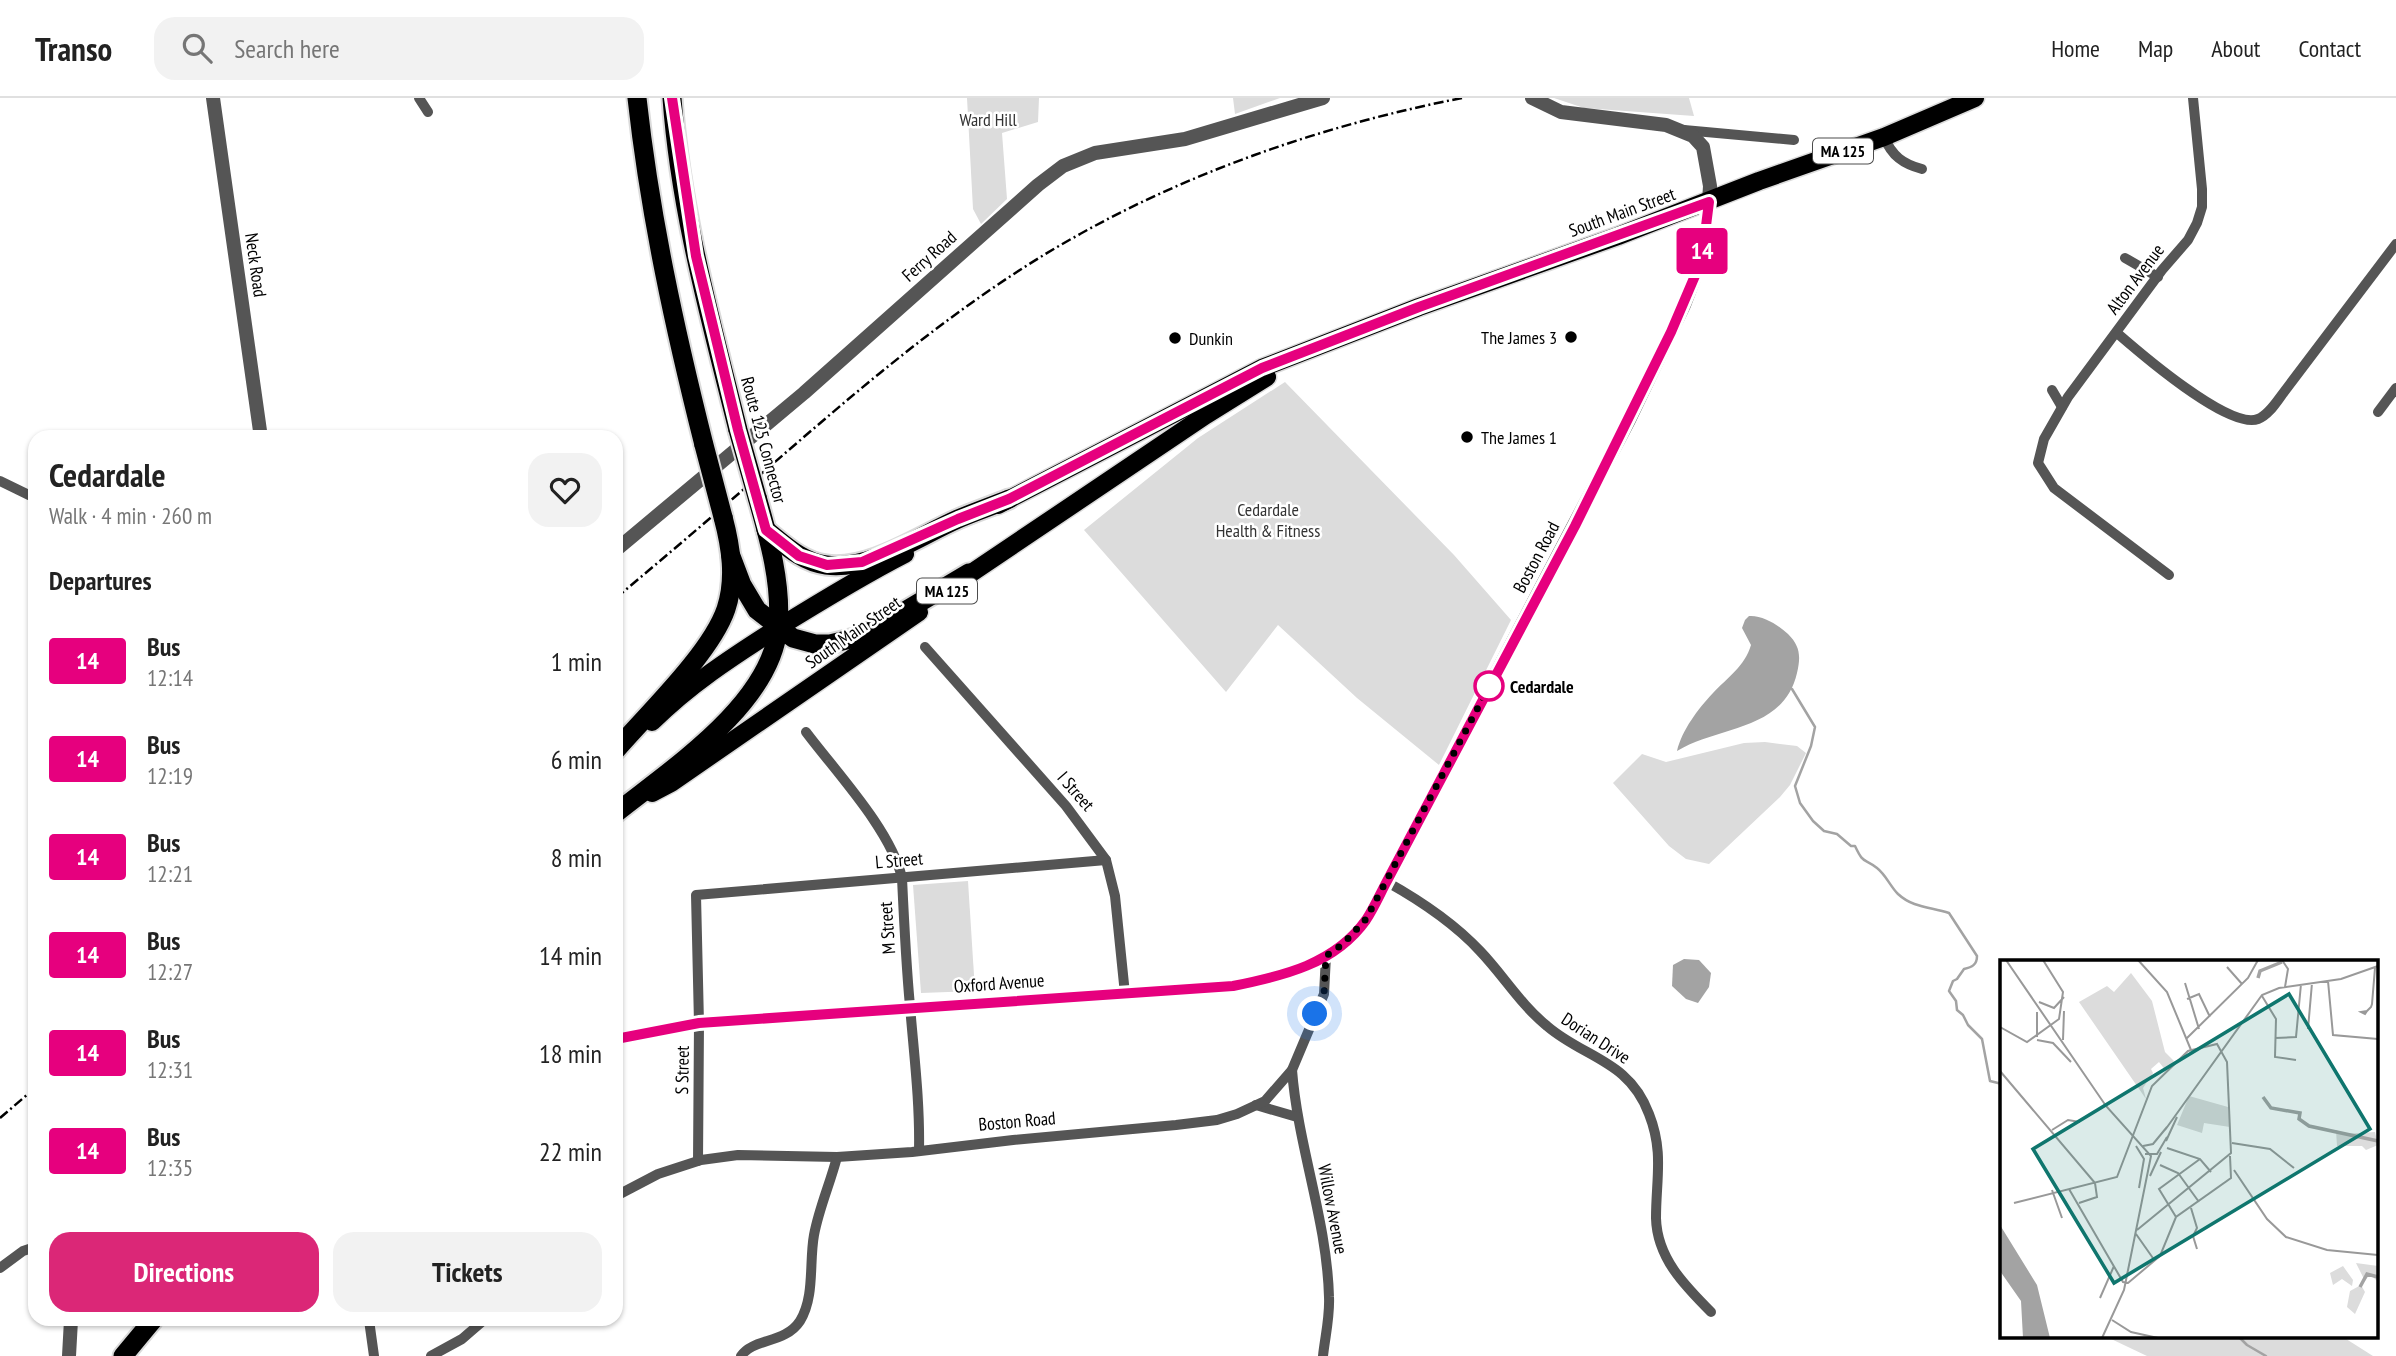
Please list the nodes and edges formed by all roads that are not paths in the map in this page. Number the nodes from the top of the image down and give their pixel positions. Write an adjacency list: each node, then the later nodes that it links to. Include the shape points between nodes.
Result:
1 (214, 98): 24 (street, Neck Road)
2 (419, 98): 9 (street)
3 (637, 98): 30 (highway, bridge, via 672,313)
4 (672, 98): 28 (highway, Route 125 Connector, bridge, via 696,256)
5 (1323, 98): 29 (street, Ferry Road, via 1185,139 1095,153 1063,166)
6 (1532, 98): 10 (street, via 1561,112)
7 (1975, 98): 11 (main road, South Main Street / MA 125)
8 (2193, 98): 17 (street, Alton Avenue, via 2202,207 2188,240)
9 (428, 112)
10 (1681, 130): 12 (street); 14 (street, via 1703,147)
11 (1884, 137): 13 (street, via 1899,159); 14 (main road, South Main Street / MA 125)
12 (1794, 140)
13 (1922, 169)
14 (1709, 202): 19 (main road, South Main Street / MA 125); 42 (street, Boston Road, via 1697,271 1671,332 1575,526)
15 (2396, 244): 18 (street, via 2262,417 2248,421 2230,415 2151,362)
16 (2125, 258): 17 (street)
17 (2158, 277): 18 (street, Alton Avenue)
18 (2117, 333): 22 (street, Alton Avenue)
19 (1282, 362): 27 (main road, South Main Street / MA 125, via 1243,377); 31 (main road, South Main Street / MA 125, via 1279,370)
20 (2396, 387): 23 (street)
21 (2052, 390): 22 (street)
22 (2062, 407): 32 (street, Alton Avenue, via 2043,439 2038,463 2054,488)
23 (2378, 412)
24 (260, 430)
25 (0, 481): 26 (street)
26 (28, 495)
27 (1009, 499): 28 (highway, via 883,555 844,566 806,559); 33 (main road, South Main Street / MA 125, via 855,580)
28 (766, 530): 33 (highway, Route 125 Connector, via 777,586)
29 (623, 544)
30 (731, 556): 33 (highway, via 750,600); 36 (highway, via 727,606 718,627)
31 (969, 573): 33 (highway, via 852,640 815,644); 39 (main road, South Main Street / MA 125, via 671,783)
32 (2169, 575)
33 (778, 628): 37 (main road, South Main Street / MA 125, via 701,679); 38 (highway, Route 125 Connector, via 768,661 736,711)
34 (925, 647): 40 (street, I Street, via 1066,806)
35 (806, 732): 41 (street, M Street, via 879,827)
36 (623, 744)
37 (623, 749)
38 (623, 807)
39 (623, 809)
40 (1106, 860): 41 (street, L Street); 46 (street, I Street, via 1115,895)
41 (902, 878): 43 (street, L Street); 47 (street, M Street)
42 (1387, 881): 44 (street, Boston Road); 59 (street, Dorian Drive, via 1424,902 1460,931 1549,1029 1601,1058 1628,1080 1648,1110 1658,1143 1656,1219 1665,1253 1684,1285)
43 (696, 895): 48 (street, S Street)
44 (1366, 919): 45 (street, Oxford Avenue)
45 (1326, 956): 46 (street, Oxford Avenue, via 1269,980); 50 (street, Boston Road, via 1324,994)
46 (1125, 994): 47 (street, Oxford Avenue)
47 (910, 1009): 48 (street, Oxford Avenue); 53 (street, M Street)
48 (699, 1023): 49 (street, Oxford Avenue); 55 (street, S Street)
49 (623, 1038)
50 (1292, 1070): 51 (street, Boston Road); 52 (street, Willow Avenue)
51 (1256, 1105): 52 (street); 53 (street, Boston Road, via 1217,1120)
52 (1297, 1117): 69 (street, Willow Avenue, via 1327,1266 1329,1301)
53 (919, 1151): 54 (street, Boston Road)
54 (837, 1157): 55 (street, Boston Road, via 738,1155); 68 (street, via 819,1213 801,1320 782,1338 750,1348)
55 (698, 1161): 56 (street, Boston Road)
56 (623, 1192)
57 (28, 1249): 58 (street)
58 (0, 1268)
59 (1711, 1312)
60 (71, 1326): 64 (street)
61 (148, 1326): 65 (highway)
62 (370, 1326): 66 (street)
63 (477, 1326): 67 (street)
64 (69, 1356)
65 (123, 1356)
66 (374, 1356)
67 (431, 1356)
68 (741, 1356)
69 (1322, 1356)

